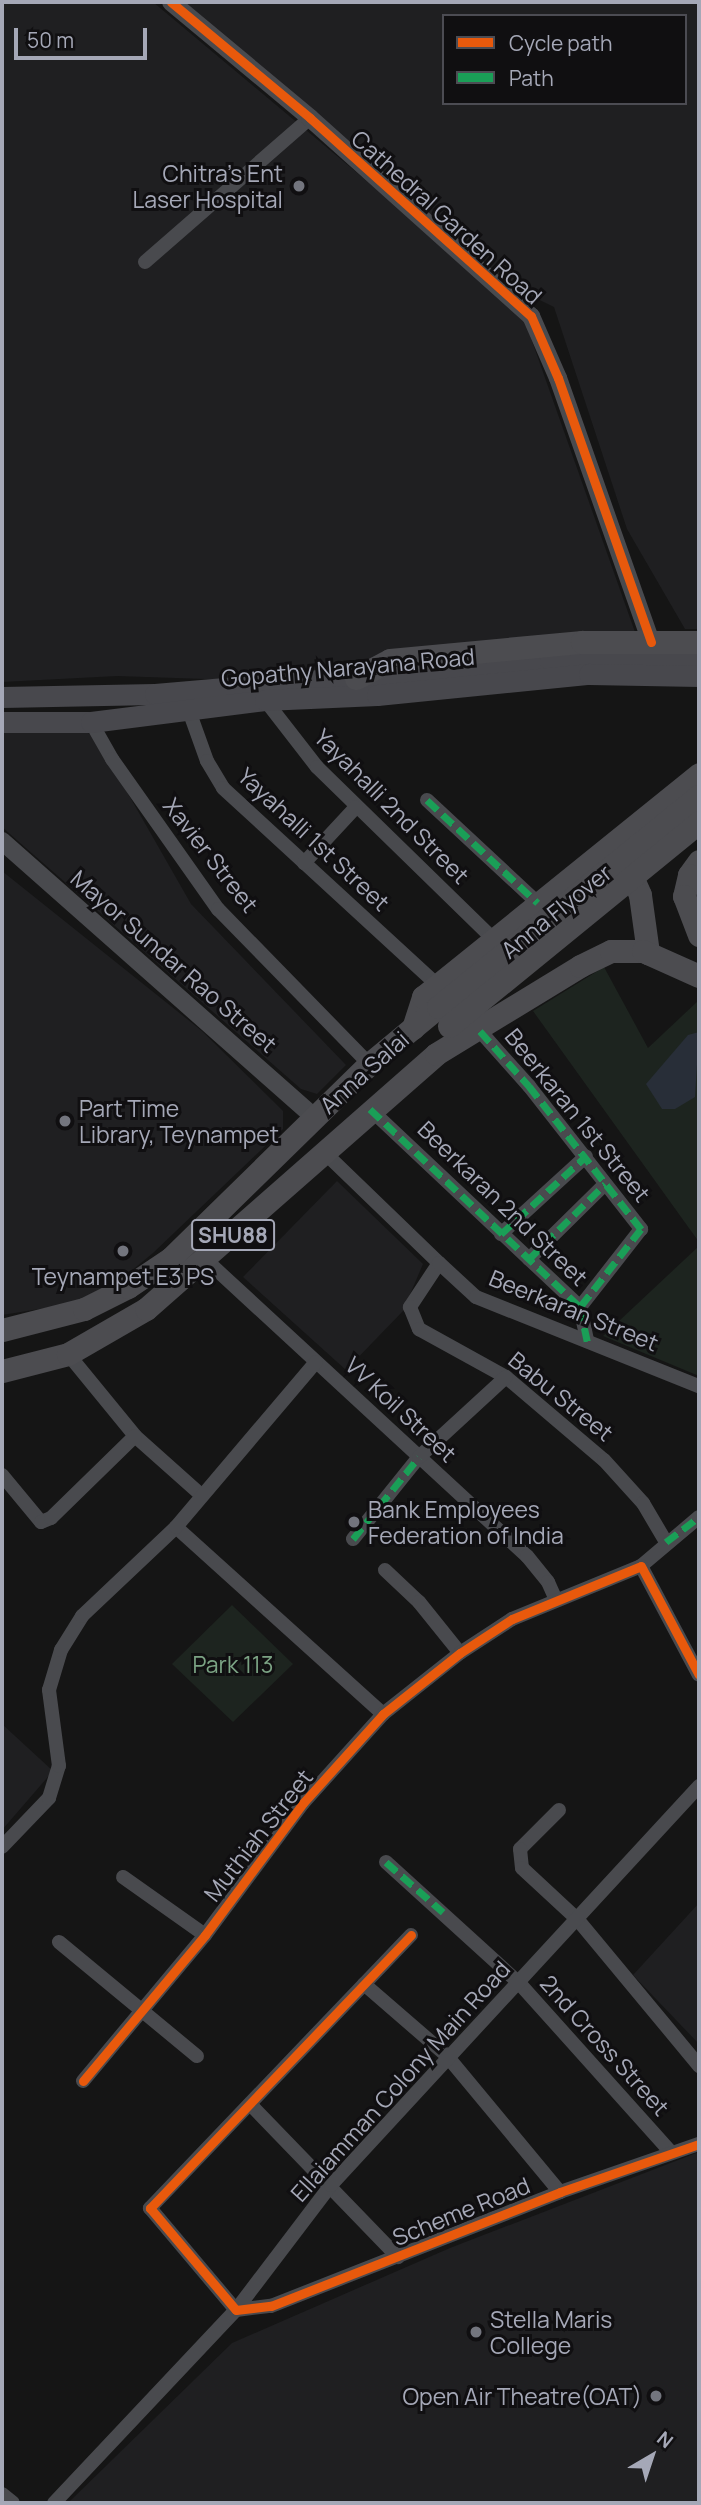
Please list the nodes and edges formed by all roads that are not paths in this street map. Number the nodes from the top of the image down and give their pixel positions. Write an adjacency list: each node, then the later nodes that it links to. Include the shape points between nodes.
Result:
1 (171, 2): 2 (street, Cathedral Garden Road)
2 (310, 118): 3 (street); 4 (street, Cathedral Garden Road, via 531,316 558,378)
3 (145, 262)
4 (651, 642): 5 (main road); 8 (main road, via 582,642 390,660)
5 (699, 642)
6 (699, 659): 8 (main road, via 550,660)
7 (699, 676): 10 (main road, Gopathy Narayana Road, via 589,674 377,695)
8 (356, 678): 9 (main road, via 155,694)
9 (2, 697)
10 (265, 700): 11 (main road, Gopathy Narayana Road); 17 (street, Yayahalli 2nd Street, via 317,767)
11 (188, 708): 13 (main road, Gopathy Narayana Road); 22 (street, Yayahalli 1st Street, via 206,761 223,788)
12 (2, 722): 13 (main road, Gopathy Narayana Road)
13 (92, 722): 32 (street, Xavier Street, via 112,759 218,909)
14 (699, 774): 20 (main road)
15 (699, 796): 28 (main road, Anna Flyover / SHU88, bridge)
16 (426, 800): 23 (street)
17 (356, 807): 22 (street); 25 (street, Yayahalli 2nd Street)
18 (699, 822): 28 (main road, Anna Flyover / SHU88, bridge)
19 (2, 841): 34 (street, Mayor Sundar Rao Street)
20 (617, 842): 23 (main road); 26 (main road, via 640,895)
21 (699, 861): 24 (main road, via 689,875 684,896)
22 (304, 863): 28 (street, Yayahalli 1st Street)
23 (538, 903): 25 (main road)
24 (699, 935)
25 (493, 939): 28 (main road)
26 (648, 953): 27 (main road); 30 (main road, via 611,951)
27 (699, 976)
28 (442, 1006): 29 (main road, Anna Flyover / SHU88); 31 (main road, Anna Flyover / SHU88)
29 (413, 1028): 32 (main road, Anna Salai / SHU88)
30 (480, 1031): 31 (main road); 36 (street, Beerkaran 1st Street)
31 (436, 1054): 33 (main road, SHU88)
32 (369, 1064): 34 (main road, Anna Salai / SHU88)
33 (370, 1109): 35 (main road, SHU88); 38 (street, Beerkaran 2nd Street)
34 (314, 1116): 43 (main road, SHU88, via 171,1258 84,1309)
35 (326, 1154): 40 (main road, SHU88); 41 (street)
36 (586, 1156): 37 (street, Beerkaran 1st Street); 38 (street)
37 (605, 1184): 39 (street); 42 (street, Beerkaran 1st Street, via 640,1229)
38 (501, 1234): 39 (street, Beerkaran 2nd Street)
39 (529, 1259): 42 (street, Beerkaran 2nd Street)
40 (206, 1260): 45 (main road, SHU88, via 146,1309); 46 (street, VV Koil Street)
41 (439, 1263): 44 (street, Beerkaran Street, via 476,1297); 48 (street, Babu Street, via 411,1307 419,1329)
42 (580, 1307): 44 (street, Beerkaran 2nd Street)
43 (2, 1330)
44 (587, 1341): 49 (street, Beerkaran Street)
45 (68, 1354): 47 (main road, SHU88); 50 (street)
46 (316, 1362): 51 (street, VV Koil Street); 53 (street)
47 (2, 1371)
48 (506, 1377): 51 (street); 57 (street, Babu Street, via 604,1460 643,1503)
49 (699, 1386)
50 (135, 1436): 52 (street, via 51,1518 41,1522); 53 (street)
51 (419, 1457): 56 (street); 60 (street, VV Koil Street, via 527,1556 548,1581)
52 (2, 1475)
53 (200, 1494): 55 (street)
54 (699, 1517): 57 (street)
55 (176, 1527): 63 (street); 66 (street, via 100,1597 61,1650 49,1690 59,1766 49,1798)
56 (352, 1539)
57 (666, 1542): 58 (street)
58 (641, 1566): 60 (street, Muthiah Street); 62 (street)
59 (385, 1570): 61 (street, via 419,1602)
60 (556, 1600): 61 (street, Muthiah Street, via 512,1619)
61 (460, 1653): 63 (street, Muthiah Street)
62 (699, 1675)
63 (383, 1714): 70 (street, Muthiah Street, via 303,1803)
64 (699, 1786): 69 (street, Ellaiamman Colony Main Road)
65 (559, 1811): 69 (street, via 520,1849 518,1860)
66 (2, 1847)
67 (386, 1862): 74 (street, 2nd Cross Street)
68 (123, 1877): 70 (street)
69 (578, 1920): 74 (street, Ellaiamman Colony Main Road); 78 (street)
70 (205, 1935): 75 (street, Muthiah Street)
71 (411, 1936): 73 (street)
72 (59, 1942): 75 (street)
73 (364, 1984): 77 (street); 80 (street)
74 (520, 1984): 77 (street, Ellaiamman Colony Main Road); 82 (street, 2nd Cross Street)
75 (143, 2008): 76 (street); 79 (street, Muthiah Street)
76 (197, 2056)
77 (447, 2056): 83 (street, Ellaiamman Colony Main Road); 84 (street)
78 (699, 2066)
79 (83, 2081)
80 (250, 2104): 83 (street); 86 (street, via 150,2208)
81 (699, 2144): 82 (street, Scheme Road)
82 (671, 2152): 84 (street, Scheme Road)
83 (331, 2185): 85 (street); 86 (street, Ellaiamman Colony Main Road)
84 (560, 2192): 85 (street, Scheme Road)
85 (398, 2257): 86 (street, Scheme Road, via 271,2306)
86 (236, 2310): 87 (street, Ellaiamman Colony Main Road)
87 (54, 2503)

